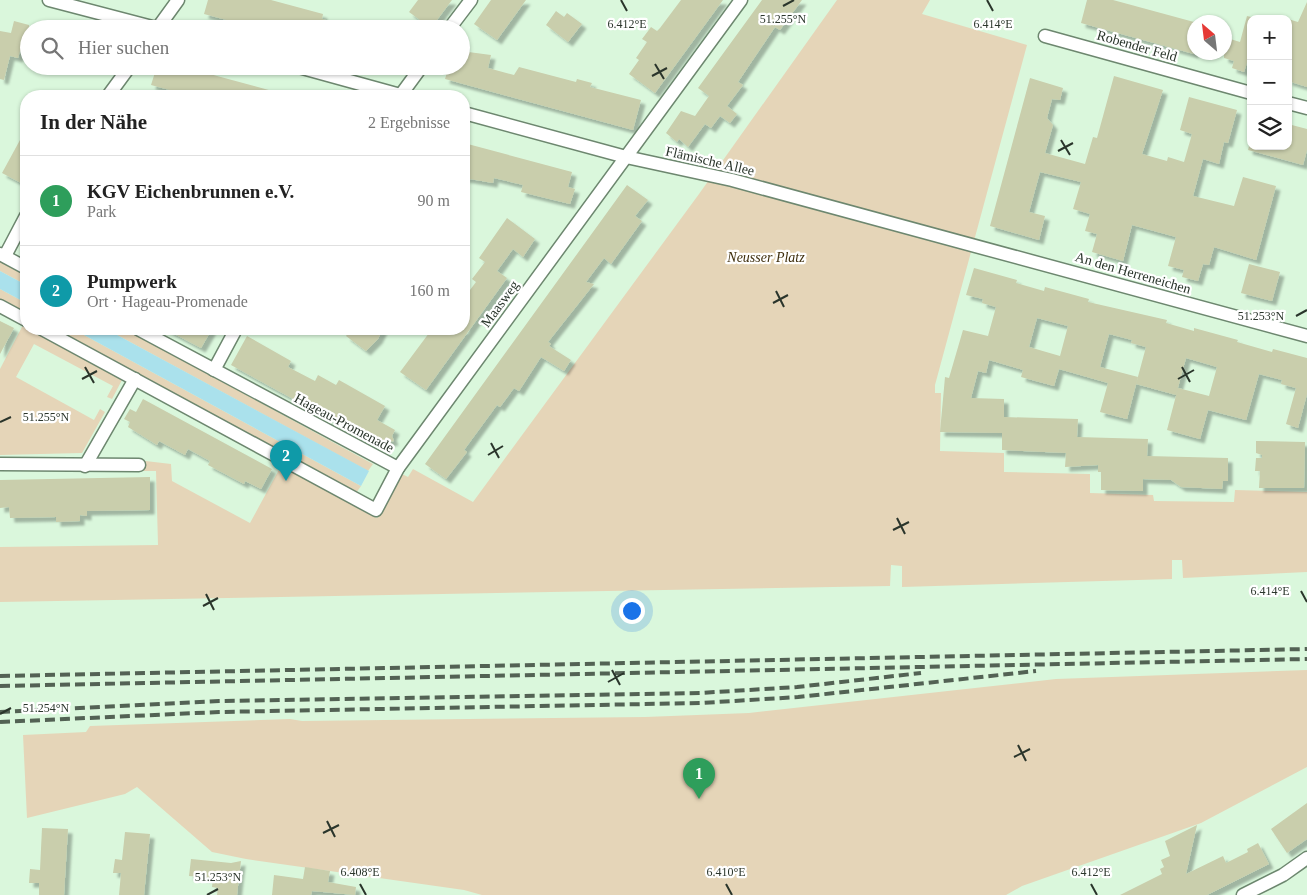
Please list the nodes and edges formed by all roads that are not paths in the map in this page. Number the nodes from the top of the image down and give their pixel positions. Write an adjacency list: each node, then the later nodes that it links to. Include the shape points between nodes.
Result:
1 (49, 0): 5 (street)
2 (178, 0): 6 (street)
3 (471, 0): 7 (street)
4 (742, 0): 19 (street, Maasweg)
5 (124, 20)
6 (164, 20)
7 (456, 20)
8 (1045, 36): 15 (street, Robender Feld)
9 (123, 75): 12 (street)
10 (327, 75): 13 (street)
11 (416, 75): 14 (street)
12 (112, 90)
13 (380, 90)
14 (405, 90)
15 (1247, 92)
16 (1292, 104): 17 (street)
17 (1307, 108)
18 (470, 115): 19 (street, Flämische Allee)
19 (626, 157): 21 (street, Flämische Allee, via 732,180); 35 (street, Maasweg)
20 (20, 226): 22 (street)
21 (950, 238): 29 (street, An den Herreneichen)
22 (3, 255): 23 (street)
23 (20, 265)
24 (0, 306): 25 (street)
25 (20, 317)
26 (53, 335): 31 (street, Hageau-Promenade)
27 (149, 335): 30 (street, Hageau-Promenade)
28 (233, 335): 30 (street)
29 (1307, 336)
30 (214, 370): 35 (street, Hageau-Promenade)
31 (135, 378): 34 (street); 35 (street, Hageau-Promenade, via 376,510)
32 (0, 464): 34 (street)
33 (139, 465): 34 (street)
34 (85, 466)
35 (398, 468)
36 (1307, 858): 37 (street, via 1283,875)
37 (1243, 895)

